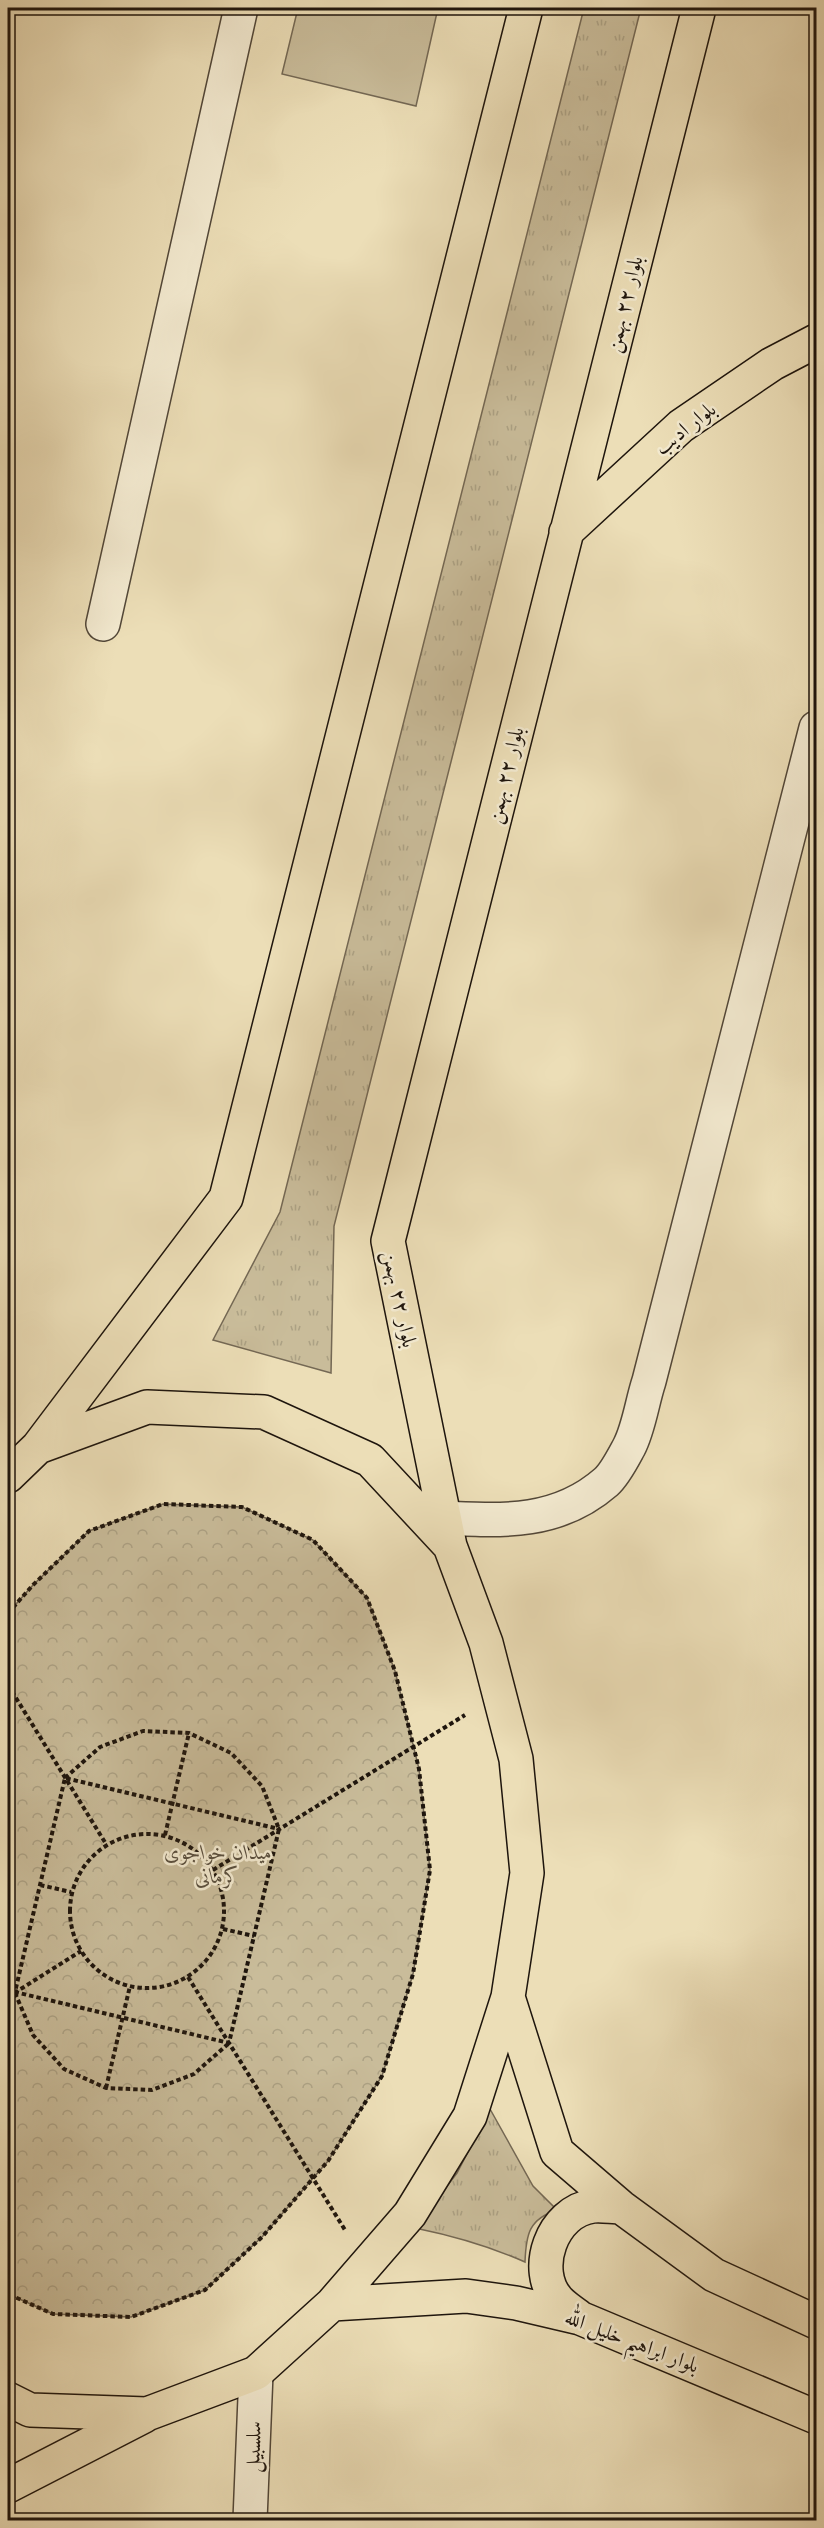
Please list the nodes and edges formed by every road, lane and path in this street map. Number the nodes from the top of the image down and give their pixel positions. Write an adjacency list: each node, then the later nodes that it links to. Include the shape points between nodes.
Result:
1 (241, 8): 6 (street)
2 (526, 8): 8 (main road, via 226,1198)
3 (699, 8): 5 (main road, بلوار ۲۲ بهمن)
4 (816, 341): 5 (main road, بلوار ادیب, via 772,364 681,426)
5 (566, 532): 10 (main road, بلوار ۲۲ بهمن, via 388,1241)
6 (103, 624)
7 (816, 728): 10 (street, via 630,1445 608,1481 573,1504 537,1517)
8 (38, 1447): 9 (main road); 10 (main road, via 147,1407 264,1412 370,1460)
9 (8, 1476)
10 (447, 1532): 13 (main road, via 486,1643)
11 (8, 1614): 15 (path, via 33,1584 89,1531 163,1504 242,1507 313,1540 367,1598 395,1671)
12 (8, 1685): 16 (path)
13 (499, 1694): 15 (path); 31 (main road, via 516,1759 527,1873)
14 (189, 1733): 16 (path, via 143,1731 100,1747); 17 (path); 18 (path, via 231,1753 262,1786)
15 (414, 1746): 18 (path); 35 (path, via 430,1870 413,1974 382,2076)
16 (65, 1778): 17 (path); 20 (path); 22 (path)
17 (172, 1804): 18 (path); 19 (path)
18 (279, 1829): 21 (path); 25 (path)
19 (165, 1835): 20 (path, via 135,1834); 21 (path, via 192,1848)
20 (106, 1844): 23 (path, via 84,1865)
21 (213, 1870): 24 (path, via 224,1899)
22 (40, 1885): 23 (path); 29 (path)
23 (71, 1893): 26 (path, via 71,1923)
24 (223, 1929): 25 (path); 27 (path, via 210,1956)
25 (254, 1936): 33 (path)
26 (81, 1952): 28 (path, via 102,1974); 29 (path)
27 (188, 1977): 28 (path, via 160,1988); 33 (path)
28 (130, 1986): 32 (path)
29 (15, 1992): 30 (path); 32 (path); 34 (path, via 33,2035 64,2069)
30 (8, 1997)
31 (508, 1997): 36 (main road, via 558,2152); 37 (main road, via 470,2116 410,2214)
32 (123, 2018): 33 (path); 34 (path)
33 (229, 2043): 34 (path, via 194,2074 152,2090); 35 (path)
34 (106, 2088)
35 (313, 2178): 37 (path); 38 (path, via 262,2236 205,2290 131,2317 52,2314)
36 (621, 2207): 40 (main road, via 592,2206 565,2218 549,2242 546,2272 553,2290 557,2299); 41 (main road, via 714,2275)
37 (366, 2264): 39 (main road)
38 (8, 2294)
39 (332, 2304): 40 (main road, بلوار ابراهیم خلیل الله, via 466,2296); 42 (main road)
40 (580, 2318): 45 (main road, بلوار ابراهیم خلیل الله)
41 (816, 2322)
42 (256, 2373): 44 (main road); 47 (street, سلسبیل)
43 (8, 2399): 44 (main road, via 30,2410)
44 (147, 2414): 46 (main road)
45 (816, 2417)
46 (8, 2486)
47 (250, 2520)

